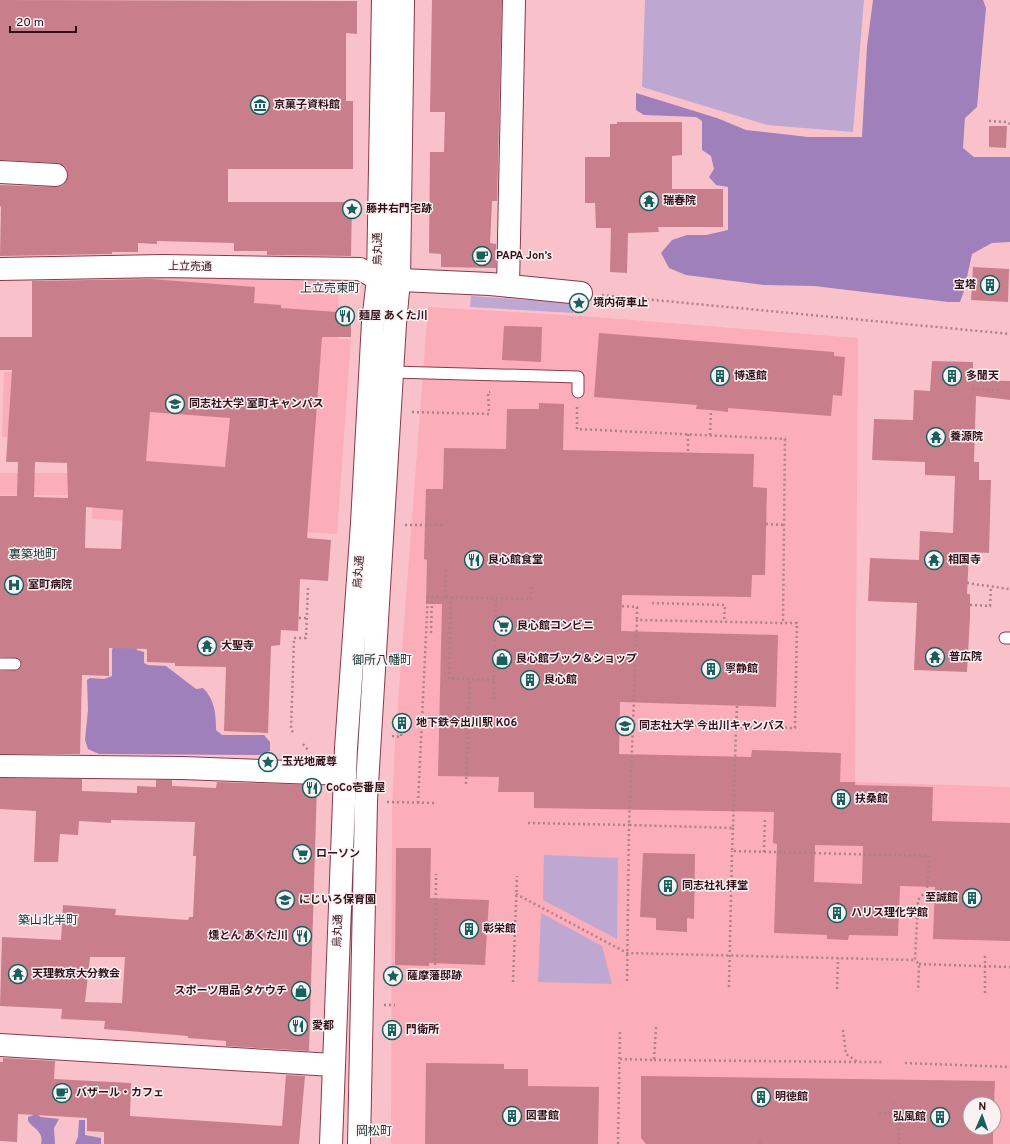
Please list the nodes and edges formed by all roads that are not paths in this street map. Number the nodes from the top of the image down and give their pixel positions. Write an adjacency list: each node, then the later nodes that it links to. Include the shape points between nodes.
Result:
1 (383, 0): 7 (main road, 烏丸通)
2 (403, 0): 8 (main road, 烏丸通)
3 (514, 0): 9 (main road)
4 (0, 172): 5 (main road)
5 (56, 175)
6 (0, 269): 7 (main road, 上立売通, via 163,266 360,269)
7 (378, 279): 8 (main road); 16 (main road, 烏丸通, via 373,322)
8 (399, 280): 9 (main road); 11 (main road, 烏丸通)
9 (508, 286): 10 (main road)
10 (582, 293)
11 (392, 372): 12 (lane, via 578,377); 20 (main road, 烏丸通, via 366,801)
12 (578, 392)
13 (0, 664): 14 (lane)
14 (15, 664)
15 (0, 766): 16 (main road, via 182,768)
16 (345, 774): 18 (main road, 烏丸通)
17 (0, 1045): 18 (main road)
18 (333, 1065): 19 (main road, 烏丸通)
19 (331, 1144)
20 (359, 1144)

